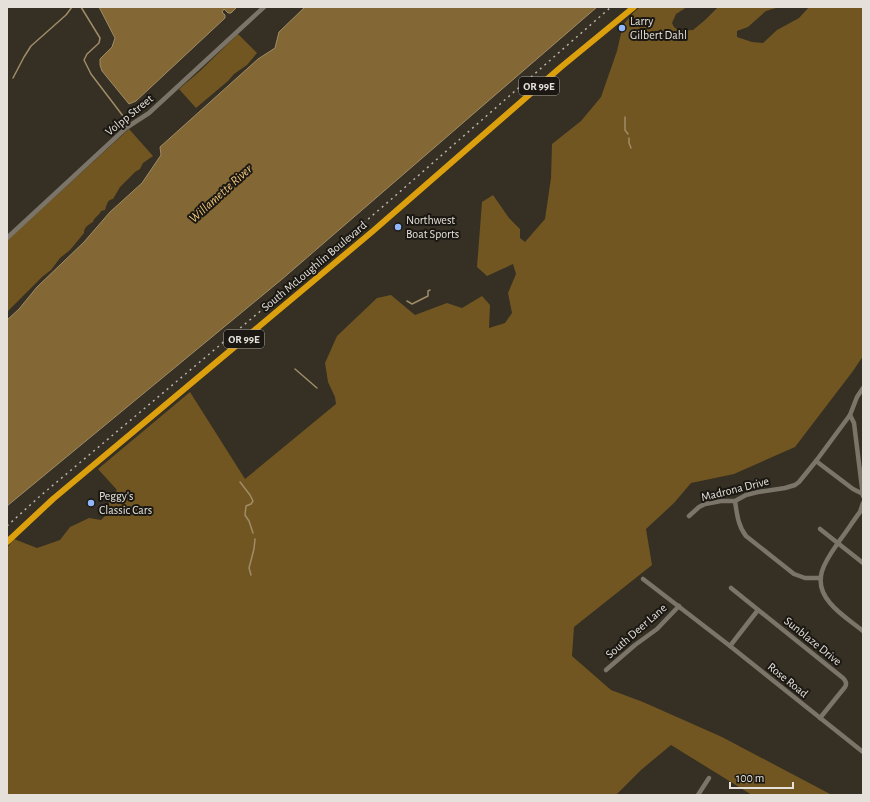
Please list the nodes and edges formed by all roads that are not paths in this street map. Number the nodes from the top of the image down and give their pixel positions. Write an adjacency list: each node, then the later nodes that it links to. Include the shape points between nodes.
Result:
1 (264, 7): 3 (street, Volpp Street, via 148,113 126,128)
2 (634, 7): 12 (highway, South McLoughlin Boulevard / OR 99E, via 561,67 373,231 53,499)
3 (7, 238)
4 (863, 388): 5 (street, Madrona Drive)
5 (850, 415): 6 (street, Madrona Drive); 7 (street, via 854,423)
6 (816, 461): 7 (street); 8 (street, Madrona Drive, via 795,485 746,495)
7 (863, 495)
8 (735, 501): 10 (street, Madrona Drive, via 705,504); 15 (street, via 739,525 746,536 794,574 805,578)
9 (863, 503): 13 (street, via 860,512)
10 (689, 516)
11 (820, 529): 13 (street)
12 (7, 542)
13 (838, 543): 14 (street); 15 (street, via 825,562)
14 (863, 563)
15 (820, 578): 20 (street, via 829,603)
16 (644, 579): 18 (street, Rose Road)
17 (731, 588): 19 (street, Sunblaze Drive)
18 (679, 606): 21 (street, Rose Road); 22 (street, South Deer Lane, via 657,628)
19 (758, 610): 21 (street); 23 (street, Sunblaze Drive, via 845,680 845,688)
20 (863, 631)
21 (730, 646): 23 (street, Rose Road)
22 (606, 670)
23 (820, 718): 24 (street, Rose Road)
24 (863, 752)
25 (709, 778): 26 (street)
26 (698, 795)

